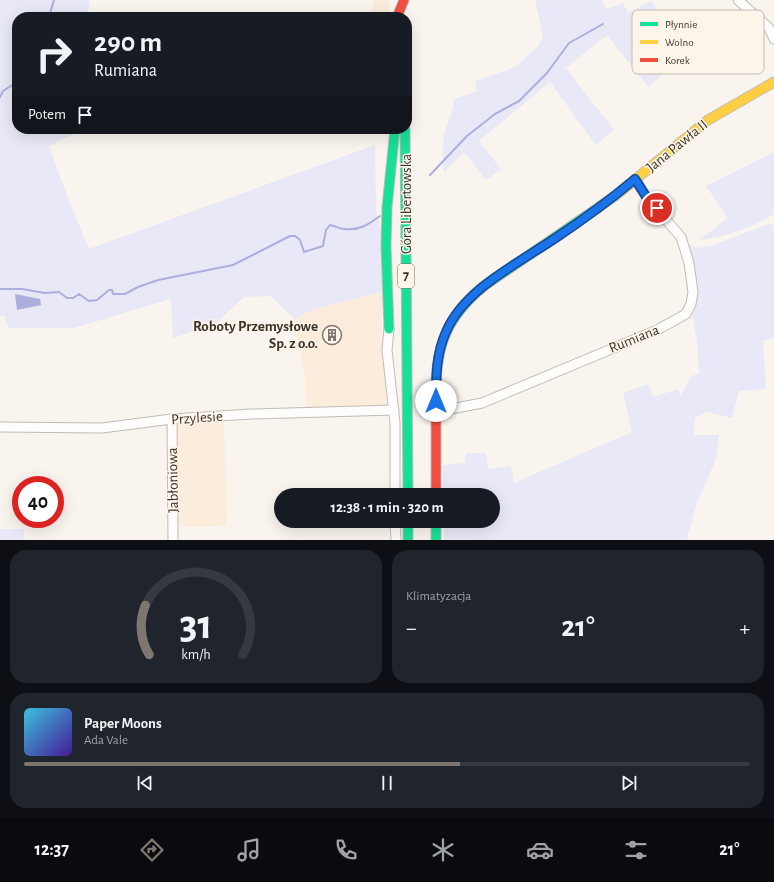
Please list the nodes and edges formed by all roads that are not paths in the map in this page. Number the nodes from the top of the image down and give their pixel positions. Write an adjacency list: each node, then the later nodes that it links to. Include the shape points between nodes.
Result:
1 (404, 0): 4 (main road); 5 (main road)
2 (738, 0): 3 (street)
3 (749, 10)
4 (399, 12)
5 (405, 12)
6 (764, 23): 7 (street)
7 (774, 39)
8 (774, 82): 11 (main road, Jana Pawła II, via 708,120)
9 (394, 134): 12 (main road, via 387,207)
10 (405, 134): 18 (main road, Góra Libertowska / 7)
11 (635, 179): 14 (main road, Jana Pawła II, via 581,221 484,286 466,301 450,324 439,352); 14 (street, Rumiana, via 647,198 681,237 689,263 693,292 686,314 657,330 482,403)
12 (389, 329): 13 (street, via 387,350)
13 (394, 410): 15 (street, Przylesie); 17 (street)
14 (435, 412): 19 (main road)
15 (172, 419): 16 (street, Przylesie, via 102,428); 23 (street, Jabłoniowa)
16 (0, 427)
17 (395, 488)
18 (408, 488)
19 (436, 488)
20 (395, 528): 24 (street)
21 (408, 528): 25 (main road)
22 (436, 528): 26 (main road)
23 (173, 540)
24 (396, 540)
25 (408, 540)
26 (436, 540)

